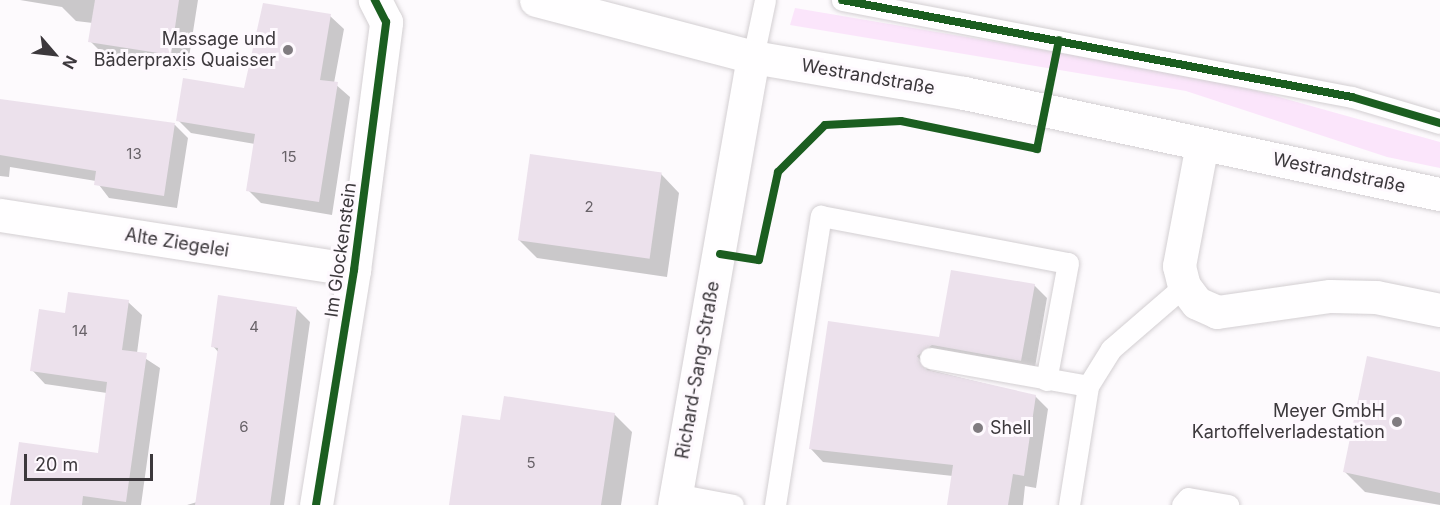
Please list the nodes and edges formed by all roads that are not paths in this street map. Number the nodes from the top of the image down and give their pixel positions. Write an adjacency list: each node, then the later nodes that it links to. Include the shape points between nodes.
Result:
1 (375, 0): 10 (street, Im Glockenstein, via 386,22)
2 (536, 0): 5 (street, Westrandstraße)
3 (765, 0): 5 (lane)
4 (842, 0): 6 (lane, via 1352,97)
5 (753, 57): 7 (street, Westrandstraße, via 964,93); 16 (street, Richard-Sang-Straße)
6 (1440, 123)
7 (1202, 144): 8 (street, Westrandstraße); 11 (street, via 1179,266)
8 (1440, 194)
9 (0, 215): 10 (street, Alte Ziegelei)
10 (354, 270): 17 (street, Im Glockenstein)
11 (1184, 286): 12 (street, via 1197,303 1217,312 1330,296 1376,297); 15 (lane, via 1111,349)
12 (1440, 310)
13 (930, 358): 14 (lane)
14 (1047, 380): 15 (lane); 19 (lane, via 1068,263 821,216)
15 (1088, 386): 20 (lane)
16 (674, 500): 18 (lane)
17 (316, 505)
18 (733, 505)
19 (775, 505)
20 (1069, 505)
21 (1182, 505): 22 (lane, via 1188,498)
22 (1228, 505)

